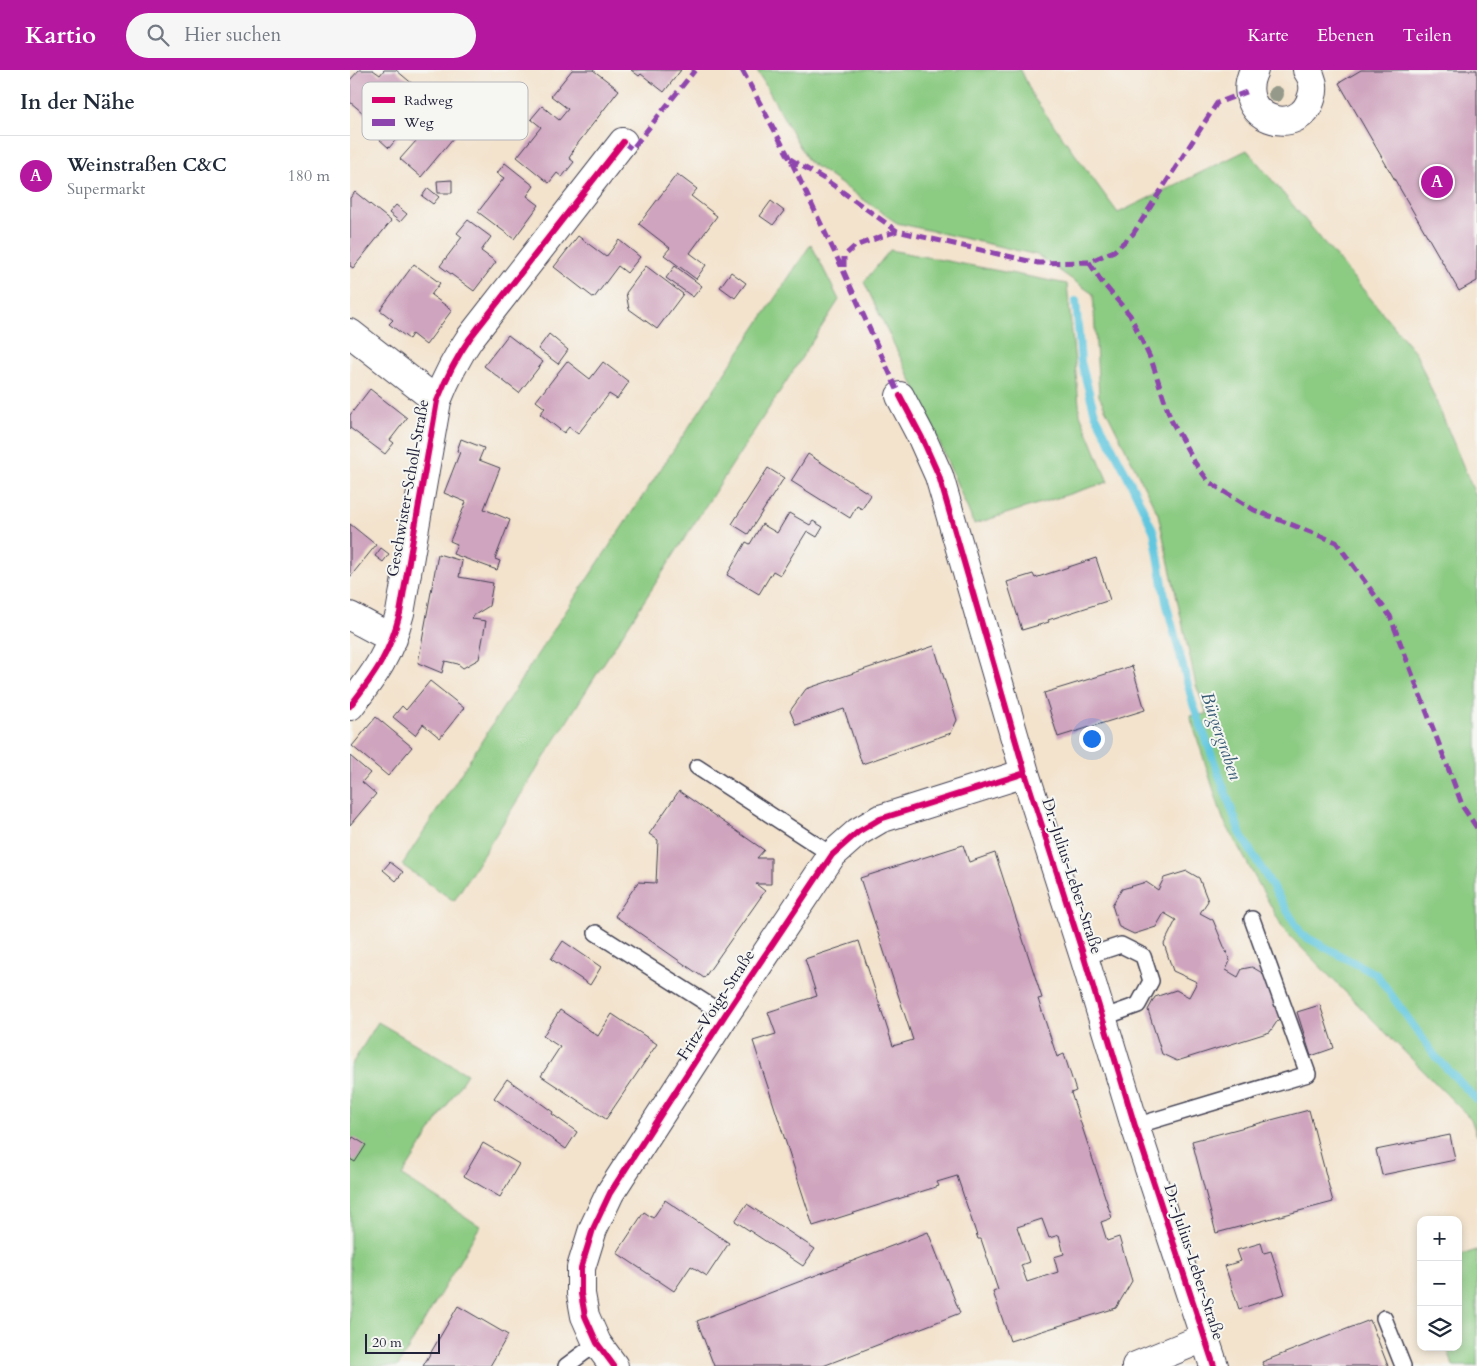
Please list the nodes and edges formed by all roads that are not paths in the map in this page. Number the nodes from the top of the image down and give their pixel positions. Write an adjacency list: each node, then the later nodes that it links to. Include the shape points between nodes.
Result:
1 (1254, 70): 2 (street, via 1249,91 1257,110 1275,120 1300,125 1313,93 1313,82)
2 (1307, 70)
3 (624, 142): 6 (street, Geschwister-Scholl-Straße, via 462,350 448,372)
4 (350, 333): 6 (street, Geschwister-Scholl-Straße)
5 (900, 396): 11 (street, Dr.-Julius-Leber-Straße, via 939,476)
6 (437, 401): 8 (street, Geschwister-Scholl-Straße)
7 (350, 616): 8 (street)
8 (393, 639): 9 (street, Geschwister-Scholl-Straße, via 381,665)
9 (350, 706)
10 (697, 767): 12 (lane)
11 (1025, 773): 12 (street, Fritz-Voigt-Straße, via 880,818); 15 (street, Dr.-Julius-Leber-Straße)
12 (832, 855): 16 (street, Fritz-Voigt-Straße)
13 (1252, 919): 18 (lane, via 1308,1074)
14 (596, 933): 16 (lane)
15 (1084, 957): 17 (street, Dr.-Julius-Leber-Straße); 17 (lane, via 1121,945 1144,956 1151,981 1138,1006)
16 (725, 1015): 21 (street, Fritz-Voigt-Straße, via 610,1194 593,1229 581,1268 581,1294 585,1316)
17 (1102, 1018): 18 (street, Dr.-Julius-Leber-Straße)
18 (1135, 1126): 20 (street, Dr.-Julius-Leber-Straße)
19 (1384, 1318): 26 (lane)
20 (1204, 1338): 24 (street); 25 (street, Dr.-Julius-Leber-Straße)
21 (597, 1343): 22 (lane); 23 (street, Fritz-Voigt-Straße)
22 (566, 1366)
23 (614, 1366)
24 (1136, 1366)
25 (1214, 1366)
26 (1402, 1366)

